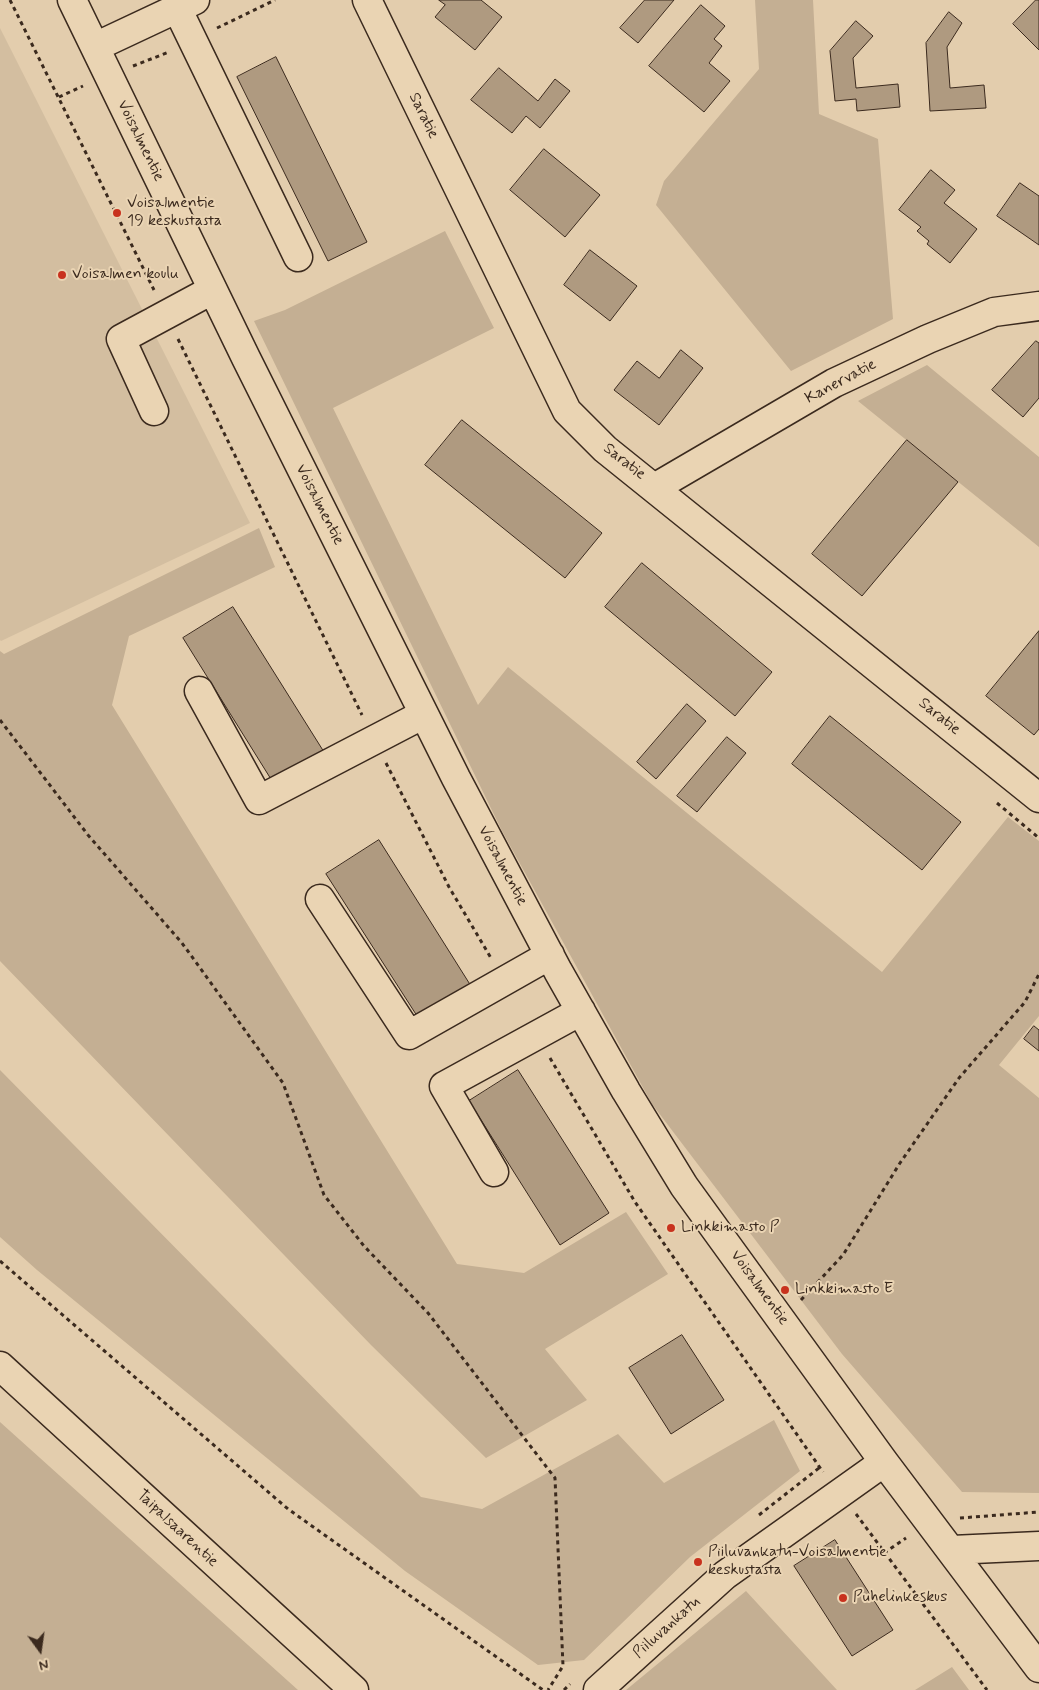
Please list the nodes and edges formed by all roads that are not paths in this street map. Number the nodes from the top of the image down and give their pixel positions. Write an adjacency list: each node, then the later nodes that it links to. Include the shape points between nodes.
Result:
1 (72, 0): 4 (street, Voisalmentie)
2 (367, 0): 9 (street, Saratie, via 567,410 605,449)
3 (186, 4): 4 (street); 5 (street)
4 (95, 48): 6 (street, Voisalmentie)
5 (298, 257)
6 (212, 290): 8 (street, via 121,339); 11 (street, Voisalmentie)
7 (1039, 306): 9 (street, Kanervatie, via 994,312 834,383)
8 (154, 411)
9 (656, 487): 12 (street, Saratie)
10 (199, 691): 11 (street, via 259,800)
11 (424, 714): 14 (street, Voisalmentie)
12 (1039, 798)
13 (320, 899): 14 (street, via 409,1035)
14 (550, 955): 15 (street, Voisalmentie)
15 (581, 1011): 16 (street, via 444,1086); 18 (street, Voisalmentie, via 684,1186)
16 (494, 1172)
17 (0, 1366): 22 (street, Taipalsaarentie)
18 (884, 1462): 20 (street, Voisalmentie); 23 (street, Piiluvankatu, via 726,1575)
19 (1039, 1546): 20 (street)
20 (952, 1550): 21 (street, Voisalmentie)
21 (1039, 1668)
22 (354, 1690)
23 (598, 1690)

